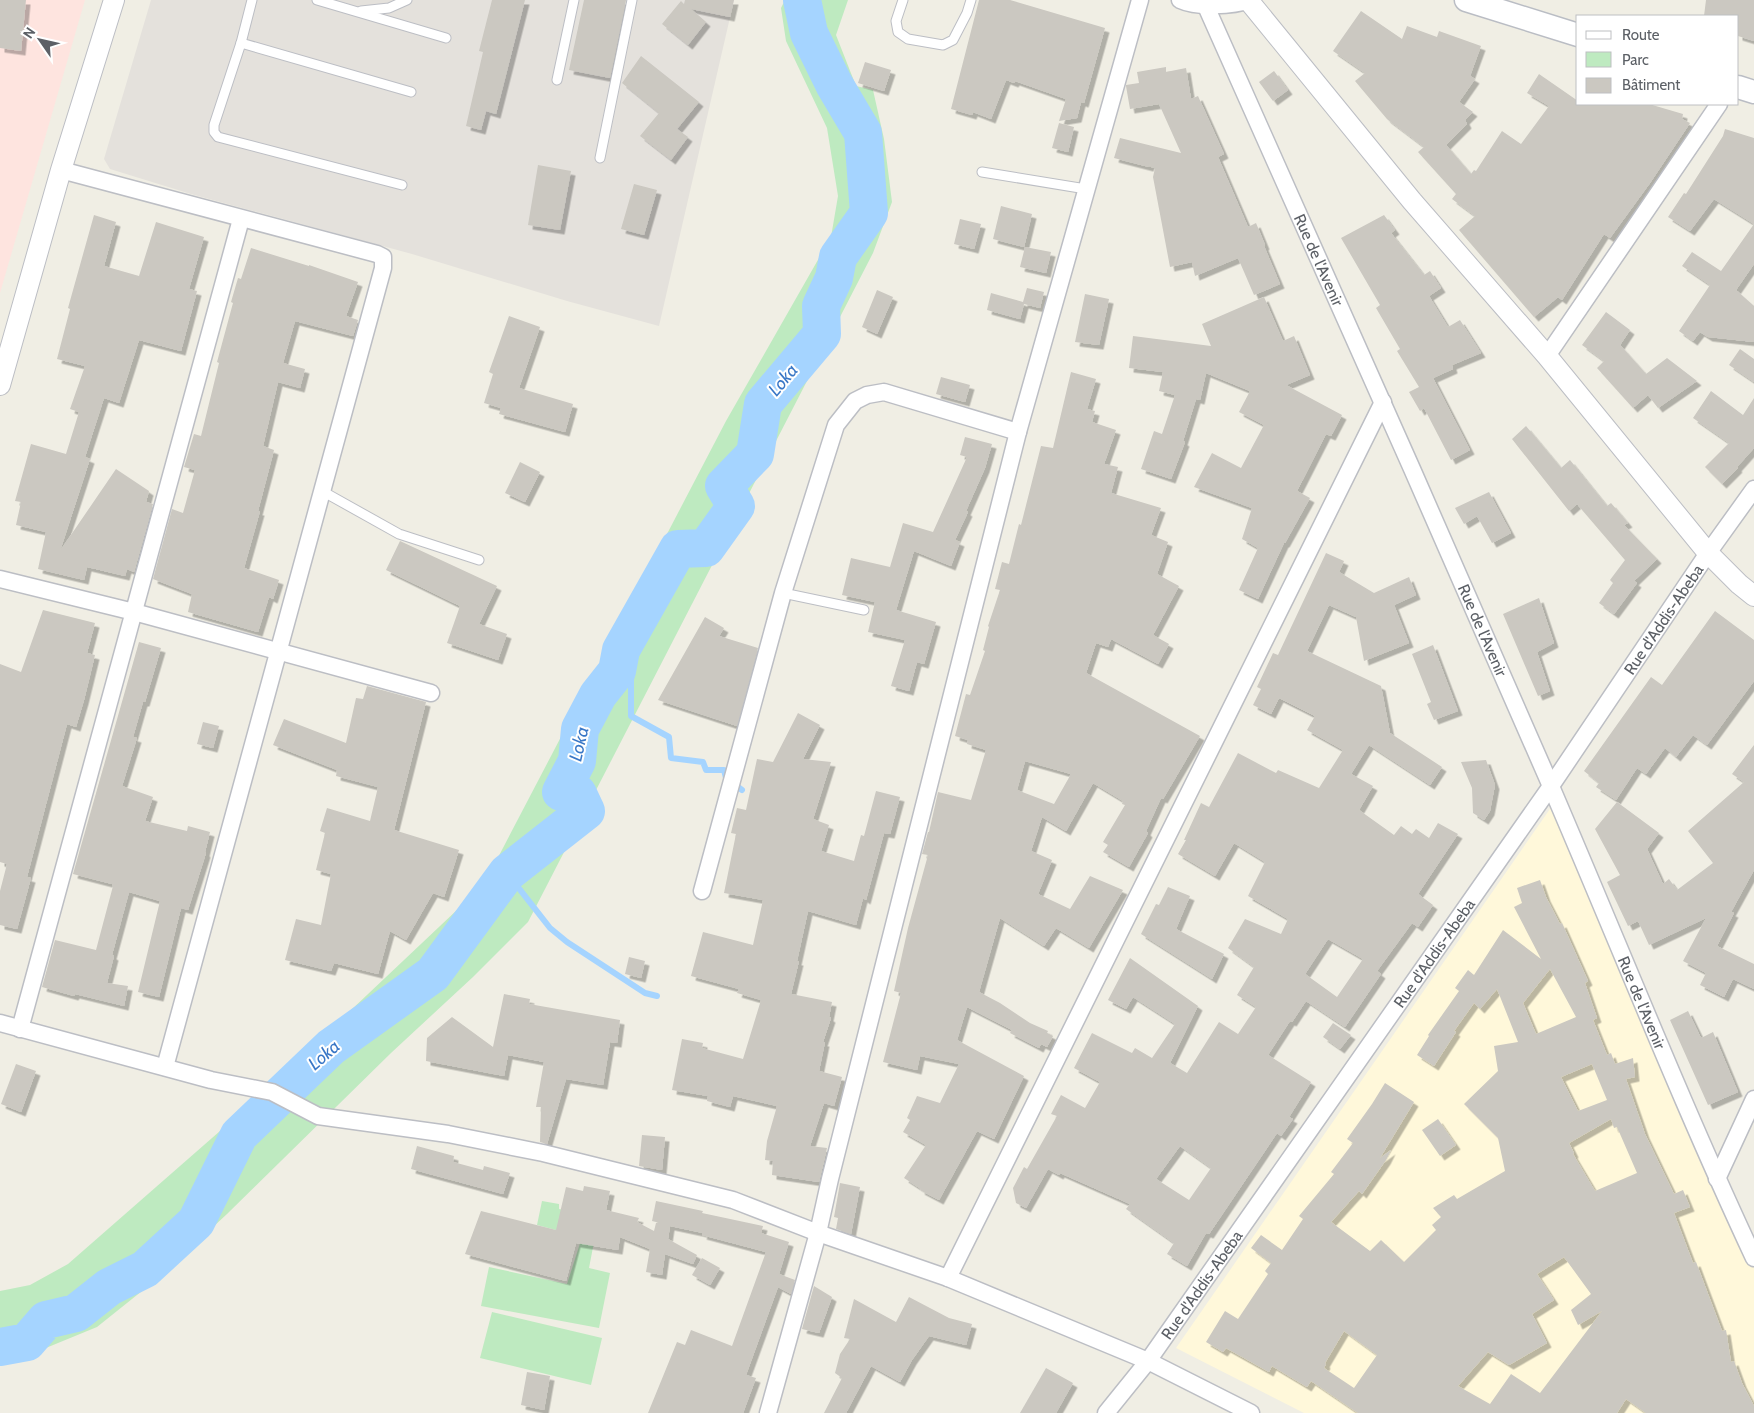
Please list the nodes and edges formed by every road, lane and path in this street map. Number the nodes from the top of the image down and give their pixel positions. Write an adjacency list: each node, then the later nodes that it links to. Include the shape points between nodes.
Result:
1 (114, 0): 24 (street)
2 (252, 0): 17 (lane)
3 (318, 0): 14 (lane)
4 (407, 0): 14 (lane, via 389,8)
5 (574, 0): 18 (lane)
6 (632, 0): 23 (lane)
7 (903, 0): 8 (lane, via 896,21 898,32 908,40 944,45 954,40)
8 (971, 0)
9 (1140, 0): 27 (street)
10 (1180, 0): 13 (street)
11 (1248, 0): 13 (street); 29 (street, via 1412,201)
12 (1466, 0): 15 (main road)
13 (1205, 4): 31 (street, Rue de l'Avenir)
14 (355, 12): 16 (lane)
15 (1576, 34)
16 (446, 38)
17 (241, 43): 20 (lane); 26 (lane, via 214,125 218,137)
18 (557, 80)
19 (1739, 87): 21 (main road)
20 (411, 92)
21 (1754, 92)
22 (1718, 105): 29 (street)
23 (600, 158)
24 (61, 170): 28 (street); 30 (street)
25 (982, 172): 27 (lane)
26 (402, 185)
27 (1086, 189): 32 (street)
28 (241, 219): 34 (street, via 383,257 383,268); 41 (street)
29 (1547, 356): 35 (street)
30 (0, 385)
31 (1383, 402): 44 (street, Rue de l'Avenir); 53 (street)
32 (1018, 432): 38 (street, via 884,392 855,401 836,426); 51 (street)
33 (1754, 489): 35 (street, Rue d'Addis-Abeba)
34 (322, 491): 36 (lane, via 399,534); 42 (street)
35 (1708, 553): 39 (street); 44 (street, Rue d'Addis-Abeba)
36 (479, 560)
37 (0, 579): 41 (street)
38 (783, 593): 40 (lane); 45 (street)
39 (1754, 596)
40 (864, 610)
41 (134, 612): 42 (street); 47 (street)
42 (278, 651): 43 (street); 48 (street)
43 (431, 692)
44 (1550, 786): 50 (street, Rue de l'Avenir); 54 (street, Rue d'Addis-Abeba)
45 (702, 891)
46 (0, 1023): 47 (street)
47 (20, 1028): 48 (street)
48 (165, 1067): 51 (street, via 272,1092 318,1116 448,1134 543,1153 733,1200)
49 (1754, 1099): 50 (street)
50 (1717, 1179): 52 (street, Rue de l'Avenir)
51 (818, 1232): 53 (street); 55 (street)
52 (1754, 1258)
53 (948, 1278): 54 (street)
54 (1148, 1361): 56 (street, Rue d'Addis-Abeba); 57 (street)
55 (768, 1413)
56 (1106, 1413)
57 (1251, 1413)

